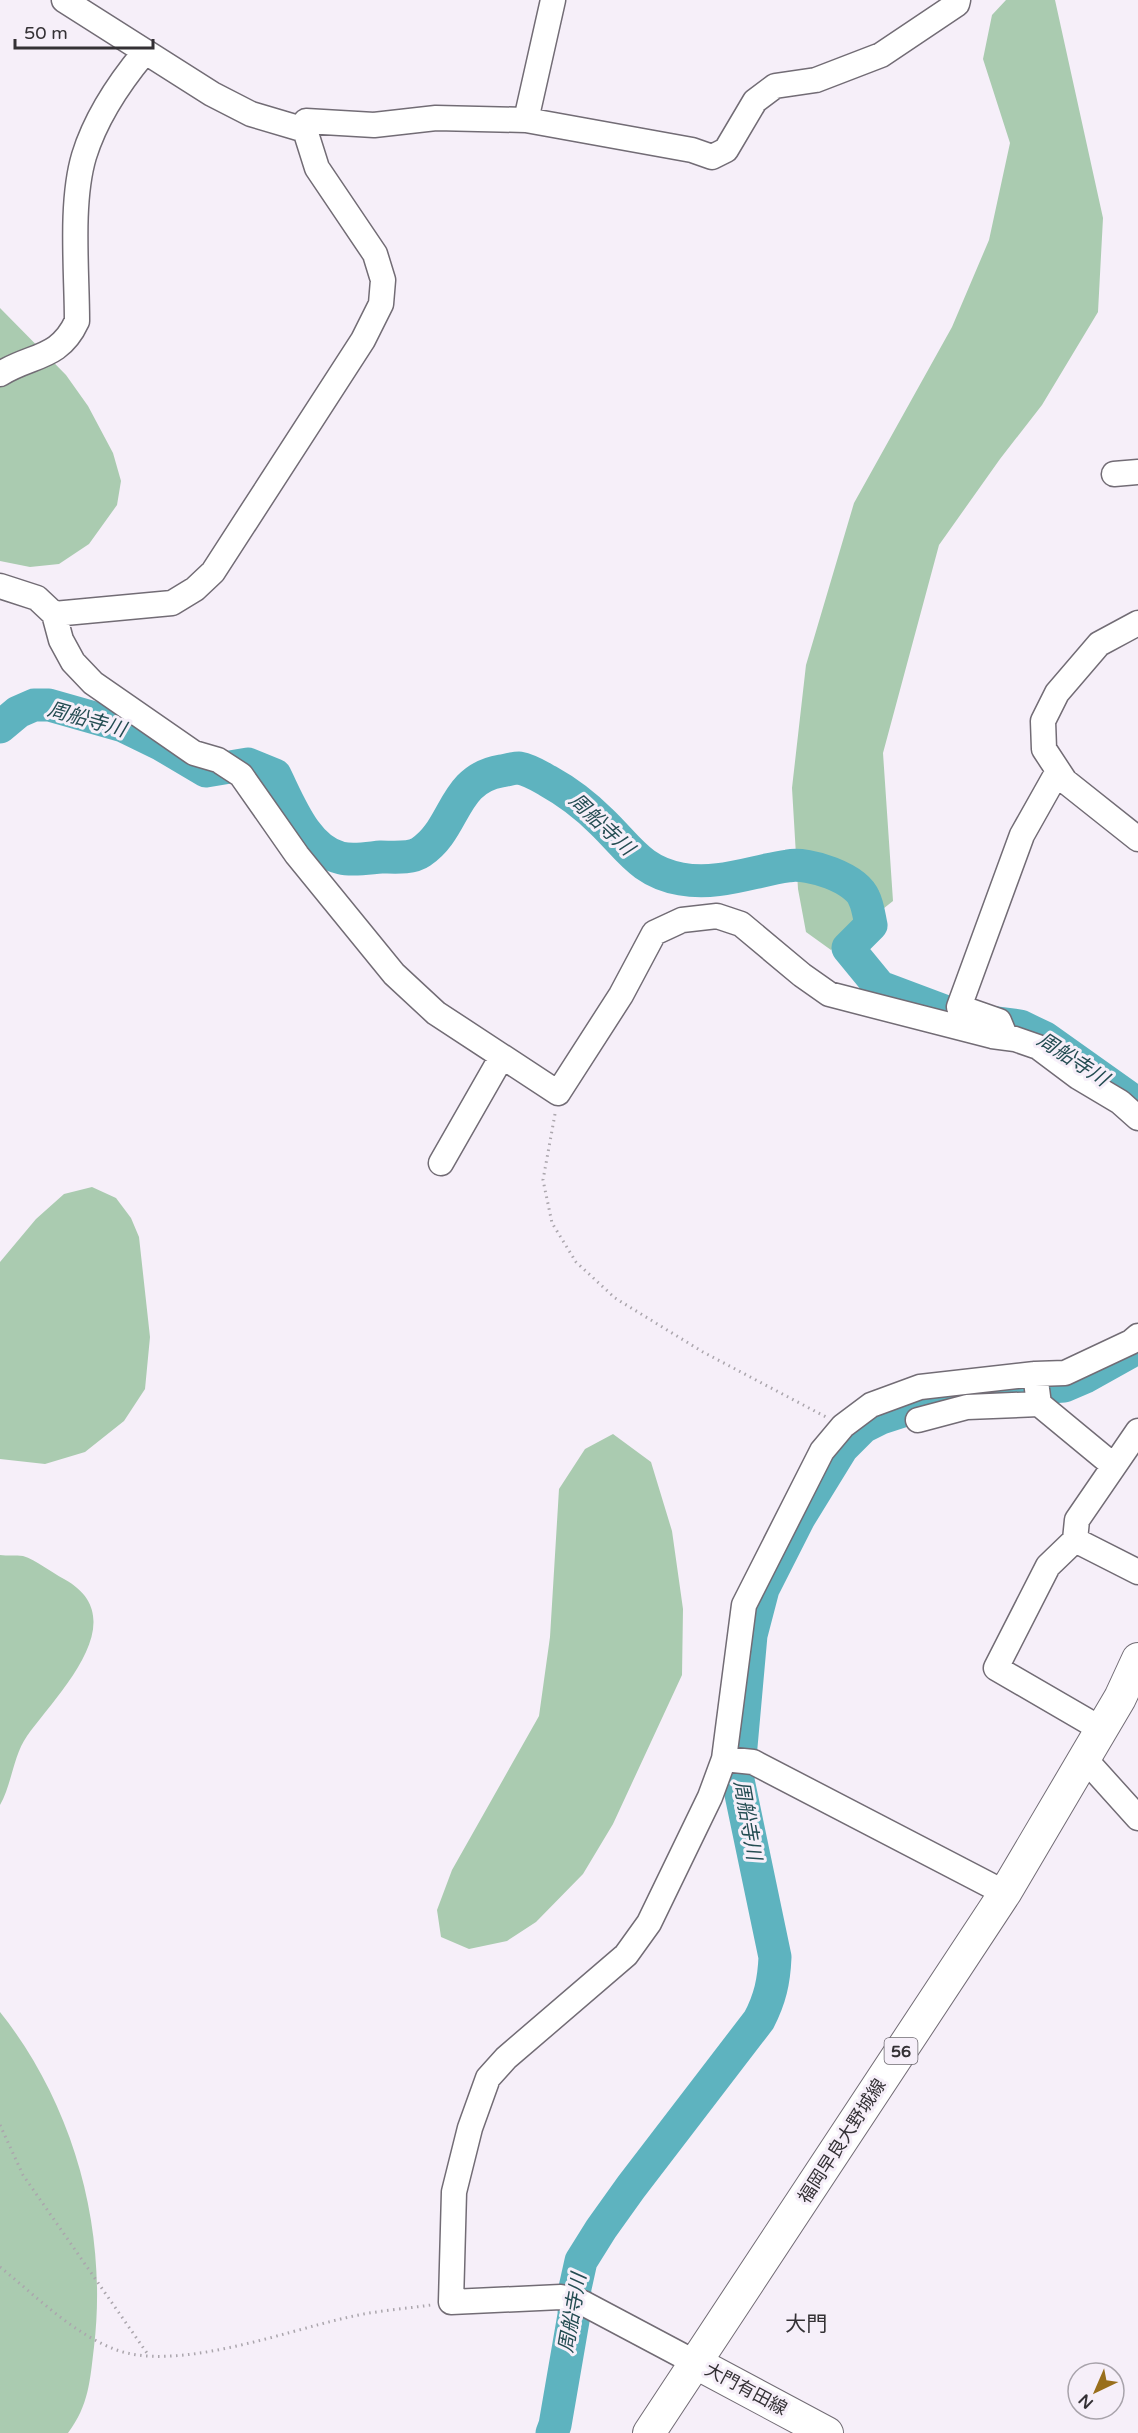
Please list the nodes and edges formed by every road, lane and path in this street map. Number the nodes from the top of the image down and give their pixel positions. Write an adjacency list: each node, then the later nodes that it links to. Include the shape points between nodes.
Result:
1 (64, 0): 4 (street)
2 (553, 0): 5 (street)
3 (958, 0): 5 (street, via 881,56 816,80 775,86 755,100 726,150 712,157)
4 (144, 53): 6 (street, via 251,114); 7 (street, via 102,113 84,156 76,203 77,321 69,338 56,349)
5 (526, 120): 6 (street, via 436,118 374,125 306,121)
6 (304, 129): 11 (street, via 317,168 375,255 383,280 381,304 363,340 213,572 195,589 171,603)
7 (0, 374)
8 (1138, 472): 9 (street)
9 (1114, 474)
10 (0, 586): 11 (street, via 37,598)
11 (54, 614): 16 (street, via 61,640 93,683 194,753 218,760 241,775 297,855 394,974 436,1013)
12 (1138, 623): 13 (street, via 1100,644 1057,693 1043,721 1044,749)
13 (1058, 771): 14 (street, via 1065,781); 15 (street, via 1022,835 959,1007 999,1021)
14 (1138, 839)
15 (1006, 1038): 17 (street, via 829,994 741,924 717,916 682,920 654,933 621,995); 18 (street, via 1038,1047)
16 (501, 1058): 17 (street); 19 (street)
17 (558, 1093): 23 (path, via 543,1180 552,1223 576,1262 615,1298 703,1352)
18 (1138, 1118)
19 (441, 1163)
20 (1138, 1336): 21 (street)
21 (1037, 1389): 22 (street); 23 (street, via 1002,1379 920,1387 871,1405); 25 (street)
22 (918, 1420)
23 (843, 1426): 31 (street, via 822,1451 744,1605)
24 (1138, 1431): 25 (street)
25 (1114, 1466): 26 (street, via 1077,1520)
26 (1075, 1540): 27 (street); 29 (street, via 1048,1566 996,1668)
27 (1138, 1572)
28 (1138, 1659): 29 (main road, 福岡早良大野城線 / 56)
29 (1101, 1729): 30 (main road, 福岡早良大野城線 / 56)
30 (1084, 1758): 32 (street); 33 (main road, 福岡早良大野城線 / 56)
31 (724, 1759): 33 (street, via 753,1762); 36 (street, via 710,1797 649,1923 626,1955 488,2078 454,2192)
32 (1138, 1818)
33 (1005, 1893): 38 (main road, 福岡早良大野城線 / 56)
34 (0, 2125): 37 (path, via 23,2175)
35 (0, 2267): 37 (path, via 83,2334 116,2350)
36 (451, 2302): 37 (path, via 349,2317 215,2350); 38 (street, via 572,2300)
37 (150, 2358)
38 (696, 2363): 39 (main road, 福岡早良大野城線 / 56); 40 (main road, 大門有田線)
39 (649, 2433)
40 (827, 2433)

